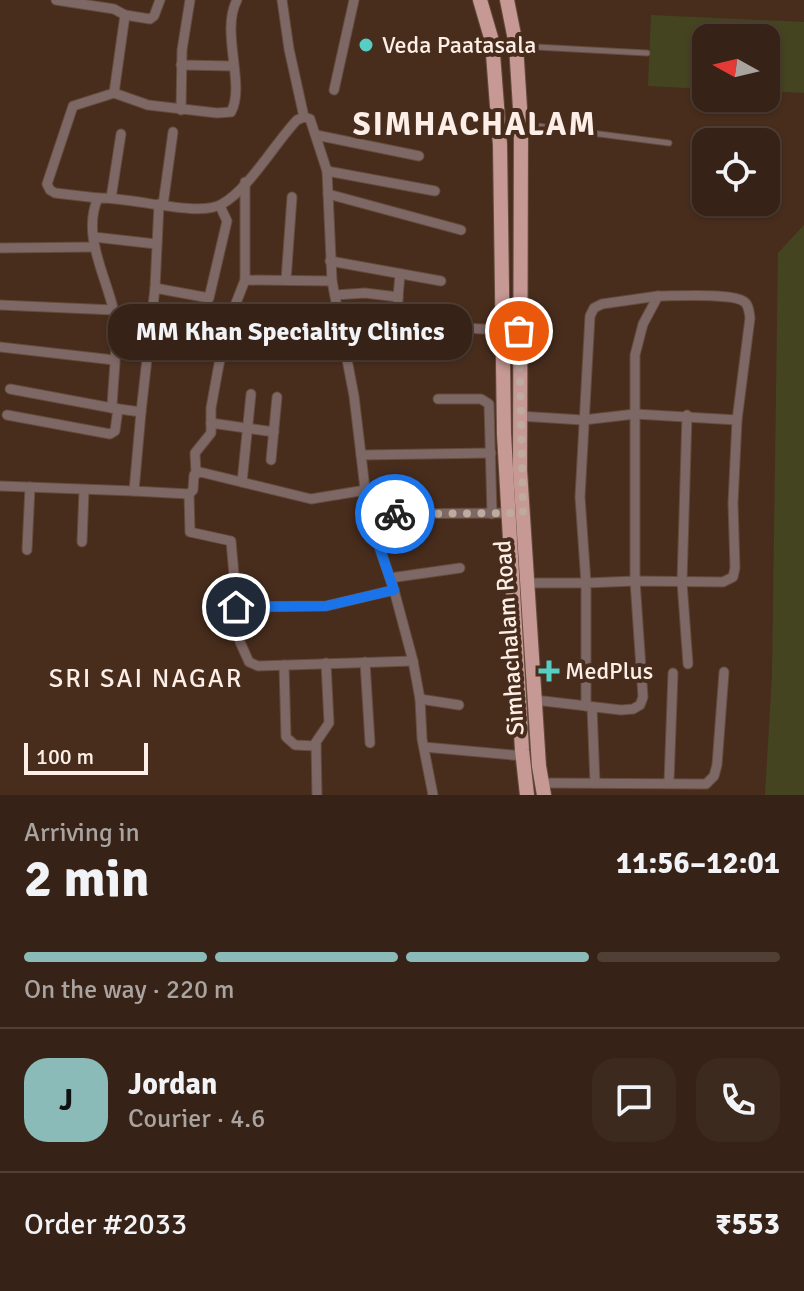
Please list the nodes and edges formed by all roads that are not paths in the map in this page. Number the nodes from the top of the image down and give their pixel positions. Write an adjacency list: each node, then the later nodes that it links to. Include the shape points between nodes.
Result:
1 (56, 0): 9 (street)
2 (160, 0): 10 (street, via 150,19)
3 (190, 0): 13 (street)
4 (237, 0): 14 (street, via 231,22)
5 (282, 0): 18 (street)
6 (354, 0): 15 (street)
7 (480, 0): 19 (main road, via 492,41)
8 (507, 0): 11 (main road, Simhachalam Road)
9 (83, 3): 10 (street)
10 (125, 15): 16 (street)
11 (516, 45): 12 (lane); 20 (main road, Simhachalam Road)
12 (647, 53)
13 (181, 65): 14 (street); 17 (street)
14 (233, 66): 17 (street, via 231,112)
15 (334, 90)
16 (114, 93): 17 (street); 31 (street, via 73,106 48,176 55,193)
17 (181, 110)
18 (304, 117): 23 (street); 27 (street)
19 (498, 123): 20 (main road); 51 (main road)
20 (521, 124): 24 (lane); 51 (main road, Simhachalam Road)
21 (173, 132): 33 (street)
22 (121, 134): 32 (street)
23 (316, 135): 25 (street); 26 (street)
24 (669, 143)
25 (419, 156)
26 (327, 171): 28 (street); 29 (street)
27 (245, 182): 34 (street); 41 (street)
28 (435, 191)
29 (328, 194): 35 (street); 39 (street)
30 (292, 197): 42 (street)
31 (98, 198): 32 (street); 36 (street)
32 (111, 198): 33 (street)
33 (161, 205): 34 (street); 37 (street)
34 (220, 206): 45 (street, via 227,221 209,298)
35 (461, 230)
36 (94, 242): 37 (street); 38 (street); 50 (street)
37 (156, 244): 45 (street)
38 (0, 248)
39 (330, 261): 40 (street); 43 (street)
40 (400, 274): 44 (street); 48 (street)
41 (245, 280): 42 (street); 66 (street, via 219,364)
42 (286, 280): 43 (street)
43 (332, 281): 46 (street)
44 (441, 281)
45 (155, 288): 59 (street)
46 (335, 295): 48 (street); 70 (street)
47 (658, 296): 60 (street, via 638,340); 64 (street, via 594,308); 65 (street, via 722,297 742,300 749,308)
48 (398, 297): 51 (street, via 398,320)
49 (0, 305): 50 (street)
50 (114, 310): 53 (street)
51 (511, 330): 63 (main road, Simhachalam Road); 80 (main road, via 504,434)
52 (0, 347): 53 (street)
53 (114, 360): 58 (street)
54 (10, 389): 58 (street)
55 (251, 394): 67 (street)
56 (277, 397): 68 (street)
57 (438, 399): 69 (street, via 486,400)
58 (115, 408): 59 (street); 61 (street, via 115,431 110,434)
59 (141, 412): 78 (street)
60 (635, 414): 62 (street); 64 (street); 87 (street)
61 (7, 415)
62 (687, 415): 65 (street); 88 (street)
63 (519, 416): 64 (street); 80 (main road, Simhachalam Road)
64 (583, 420): 90 (street, via 580,497)
65 (737, 420): 88 (street, via 733,577 723,582)
66 (211, 423): 67 (street); 72 (street, via 211,433 195,453)
67 (247, 428): 68 (street); 73 (street)
68 (274, 432): 71 (street)
69 (491, 453): 70 (street); 82 (street)
70 (361, 455): 77 (street)
71 (271, 460)
72 (196, 473): 73 (street); 79 (street)
73 (242, 482): 77 (street, via 311,499)
74 (0, 486): 75 (street)
75 (30, 487): 76 (street); 84 (street)
76 (84, 490): 78 (street); 83 (street)
77 (366, 490): 81 (street)
78 (134, 491): 79 (street)
79 (189, 494): 92 (street, via 190,532 231,541)
80 (516, 513): 82 (street); 89 (main road, Simhachalam Road); 107 (main road)
81 (368, 514): 82 (street); 86 (street)
82 (492, 514)
83 (82, 542)
84 (27, 550)
85 (460, 568): 86 (street)
86 (390, 578): 91 (street)
87 (635, 581): 88 (street); 90 (street); 103 (street, via 643,697 633,709)
88 (682, 582): 96 (street)
89 (527, 583): 90 (street); 101 (main road, Simhachalam Road)
90 (586, 583): 103 (street)
91 (394, 590): 92 (street, via 326,606); 93 (street)
92 (236, 607): 97 (street, via 245,659 258,666)
93 (413, 661): 94 (street); 100 (street)
94 (365, 662): 95 (street); 104 (street)
95 (326, 663): 97 (street); 105 (street, via 329,723)
96 (688, 664)
97 (284, 665): 105 (street, via 286,737 295,745)
98 (724, 672): 109 (street, via 714,776 706,784)
99 (673, 673): 109 (street)
100 (420, 699): 102 (street); 106 (street)
101 (535, 700): 103 (street); 111 (main road, Simhachalam Road)
102 (459, 705)
103 (589, 706): 110 (street)
104 (370, 743)
105 (316, 746): 112 (street)
106 (424, 747): 107 (street); 113 (street)
107 (523, 756): 114 (main road)
108 (646, 781): 109 (street); 110 (street); 115 (street)
109 (669, 782)
110 (595, 783): 111 (street)
111 (543, 789)
112 (317, 795)
113 (433, 795)
114 (527, 795)
115 (645, 795)

